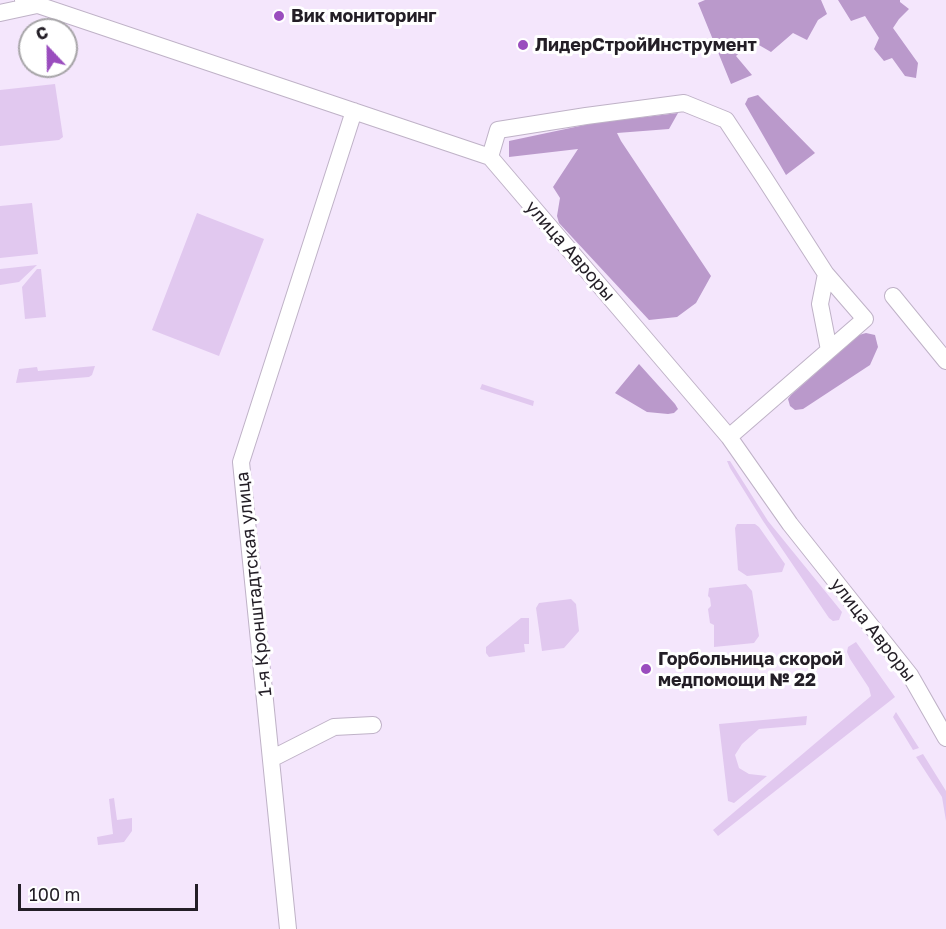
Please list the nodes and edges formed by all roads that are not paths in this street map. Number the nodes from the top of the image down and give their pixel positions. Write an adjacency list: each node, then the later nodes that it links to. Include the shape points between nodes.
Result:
1 (30, 2): 2 (street); 3 (street)
2 (0, 14)
3 (354, 111): 4 (street); 12 (street, 1-я Кронштадтская улица, via 241,462)
4 (490, 157): 5 (street, via 498,130 684,103 726,120); 9 (street, улица Авроры)
5 (826, 274): 7 (street, via 820,304); 7 (street, via 865,318)
6 (893, 296): 8 (street)
7 (829, 350): 9 (street)
8 (946, 361)
9 (729, 437): 11 (street, улица Авроры, via 790,524 910,675)
10 (373, 725): 12 (street, via 334,727)
11 (946, 738)
12 (271, 759): 13 (street, 1-я Кронштадтская улица)
13 (288, 929)

